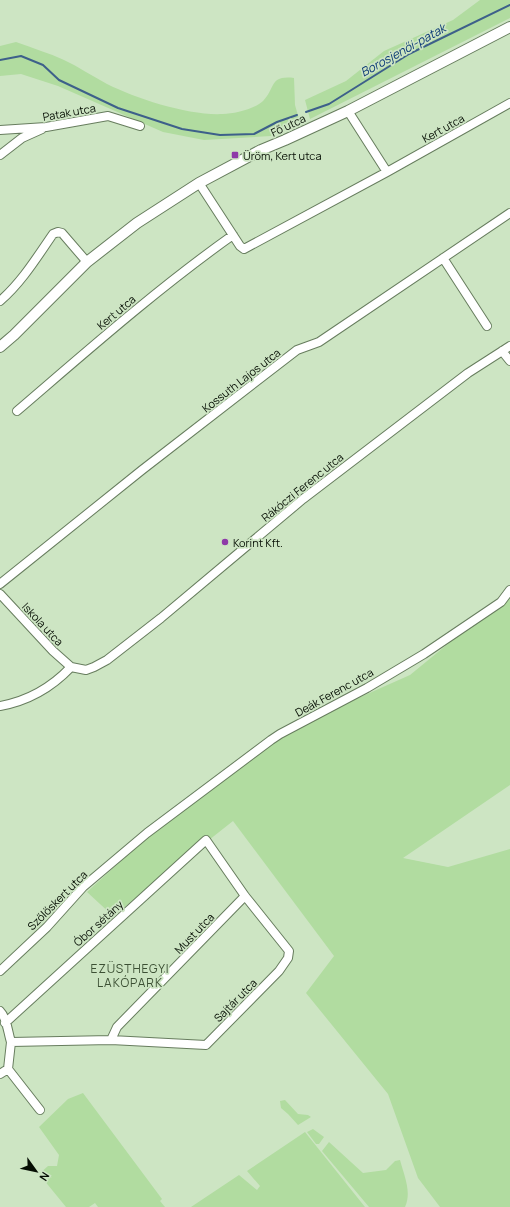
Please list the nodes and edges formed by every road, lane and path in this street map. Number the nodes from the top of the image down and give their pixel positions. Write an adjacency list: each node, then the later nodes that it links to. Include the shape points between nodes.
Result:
1 (510, 27): 3 (street, Fő utca)
2 (510, 103): 8 (street, Kert utca)
3 (348, 111): 8 (street); 9 (street, Fő utca, via 261,150)
4 (140, 126): 5 (street, Patak utca, via 108,116)
5 (46, 127): 6 (street, Patak utca); 7 (street, via 22,138)
6 (0, 130)
7 (0, 155)
8 (387, 172): 11 (street, Kert utca, via 249,247 244,249)
9 (199, 182): 11 (street, Kert utca); 13 (street, Fő utca, via 137,223)
10 (510, 213): 12 (street, Kossuth Lajos utca)
11 (233, 234): 20 (street, Kert utca, via 120,323)
12 (443, 258): 15 (street); 21 (street, Kossuth Lajos utca, via 319,342 298,350)
13 (87, 262): 14 (street, via 62,233 53,234 32,266); 16 (street, Fő utca)
14 (0, 301)
15 (487, 326)
16 (0, 346)
17 (510, 346): 18 (street, Rákóczi Ferenc utca)
18 (502, 351): 19 (street); 24 (street, Rákóczi Ferenc utca, via 303,499 107,660 86,670)
19 (510, 361)
20 (17, 411)
21 (0, 584)
22 (510, 590): 26 (street, Deák Ferenc utca, via 501,602 424,654 280,734)
23 (0, 594): 24 (street, Iskola utca)
24 (71, 667): 25 (street, via 60,678 31,697)
25 (0, 706)
26 (169, 817): 28 (street, Szőlőskert utca, via 83,887 48,927)
27 (246, 896): 30 (street, Óbor sétány, via 206,840); 31 (street, Must utca, via 117,1027); 31 (street, Sajtár utca, via 289,951 288,958 279,971 206,1045)
28 (0, 971)
29 (0, 1011): 30 (street, via 3,1014)
30 (3, 1022): 32 (street)
31 (112, 1040): 32 (street)
32 (11, 1042): 33 (street)
33 (8, 1069): 34 (street); 35 (street)
34 (0, 1074)
35 (40, 1110)

